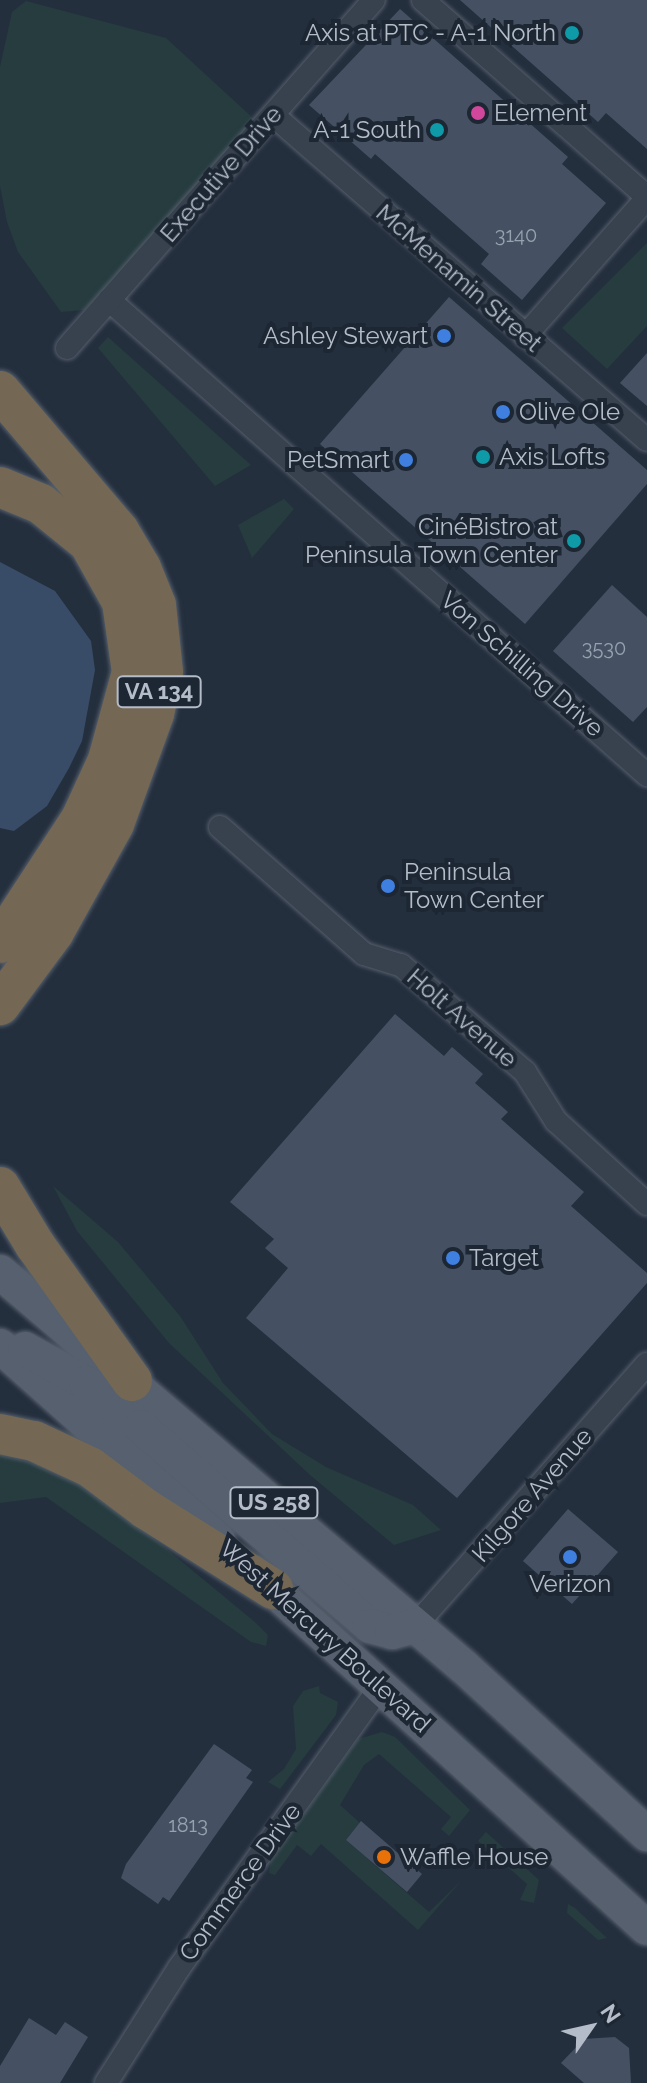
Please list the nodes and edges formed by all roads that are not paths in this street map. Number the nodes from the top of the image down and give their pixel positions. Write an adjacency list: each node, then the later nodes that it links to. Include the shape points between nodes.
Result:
1 (374, 0): 3 (street, Executive Drive)
2 (423, 0): 4 (street)
3 (273, 115): 5 (street, Executive Drive); 6 (street, McMenamin Street)
4 (647, 198): 6 (street)
5 (109, 300): 7 (street, Executive Drive); 11 (street, Von Schilling Drive)
6 (525, 336): 9 (street, McMenamin Street)
7 (67, 348)
8 (0, 391): 14 (highway, VA 134, via 119,531 141,568 156,605 163,672 154,714 114,824 54,932)
9 (647, 440)
10 (0, 487): 13 (highway, via 41,504 89,543 122,602 132,672 108,760 81,819)
11 (647, 775)
12 (220, 827): 16 (street, Holt Avenue, via 364,954 401,965 525,1072 556,1121)
13 (0, 943)
14 (0, 1005)
15 (0, 1187): 21 (highway)
16 (647, 1204)
17 (0, 1272): 21 (main road, US 258)
18 (0, 1334): 24 (main road, via 86,1383 370,1626 392,1632)
19 (0, 1346): 23 (main road, West Mercury Boulevard / US 258)
20 (647, 1364): 24 (street, Kilgore Avenue)
21 (132, 1381): 24 (main road, US 258)
22 (0, 1434): 23 (highway, via 34,1441 90,1467)
23 (273, 1589): 25 (main road, West Mercury Boulevard / US 258)
24 (415, 1626): 26 (main road, US 258)
25 (381, 1686): 29 (main road, West Mercury Boulevard / US 258); 30 (street, Commerce Drive, via 179,1968)
26 (567, 1761): 27 (main road); 28 (main road, US 258)
27 (647, 1804)
28 (647, 1834)
29 (647, 1928)
30 (106, 2083)

